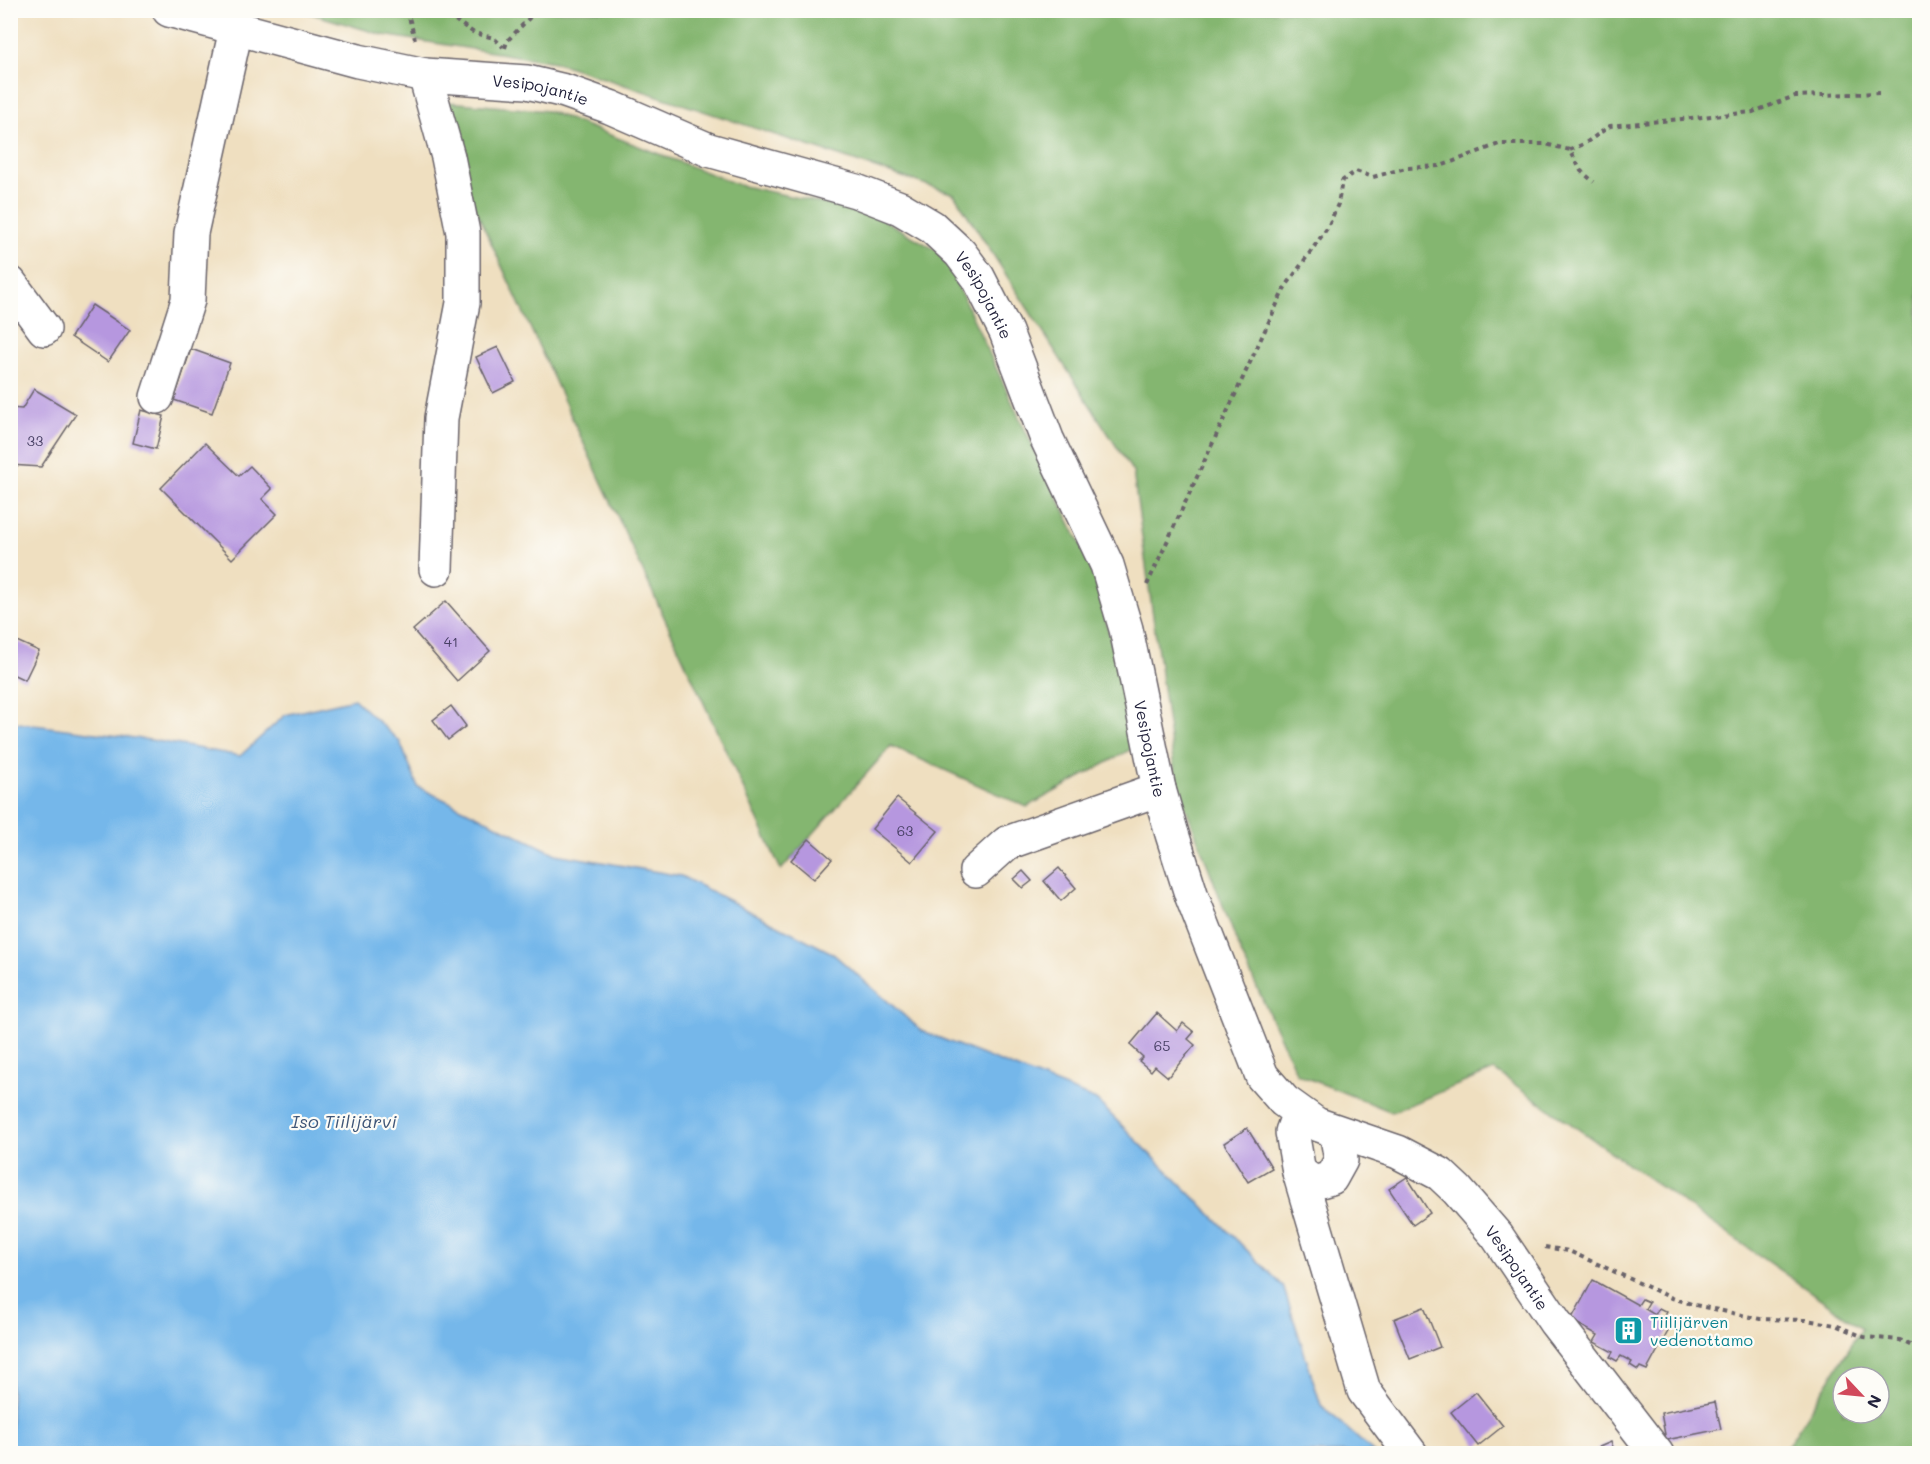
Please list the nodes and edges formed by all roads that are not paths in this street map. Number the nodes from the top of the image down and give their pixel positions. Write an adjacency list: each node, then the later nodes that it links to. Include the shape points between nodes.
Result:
1 (169, 10): 2 (street, Vesipojantie)
2 (236, 29): 3 (street, Vesipojantie, via 358,62); 6 (street, via 191,233 188,300)
3 (425, 75): 7 (street, via 448,157 463,233 463,303 441,418); 8 (street, Vesipojantie, via 527,82 565,91 709,150 856,191 900,208 932,227 960,253 978,277 1006,332 1047,439 1107,566 1126,629)
4 (10, 283): 5 (street)
5 (44, 329)
6 (157, 398)
7 (436, 569)
8 (1159, 789): 9 (street, via 1007,843); 10 (street, Vesipojantie, via 1192,897 1262,1077)
9 (976, 872)
10 (1299, 1113): 11 (street, Vesipojantie); 12 (street, via 1292,1132)
11 (1336, 1132): 12 (street, via 1341,1160 1331,1178 1314,1183); 14 (street, Vesipojantie, via 1398,1152 1440,1174 1457,1190 1497,1236 1555,1322)
12 (1299, 1172): 13 (street, via 1364,1391)
13 (1411, 1454)
14 (1657, 1454)

